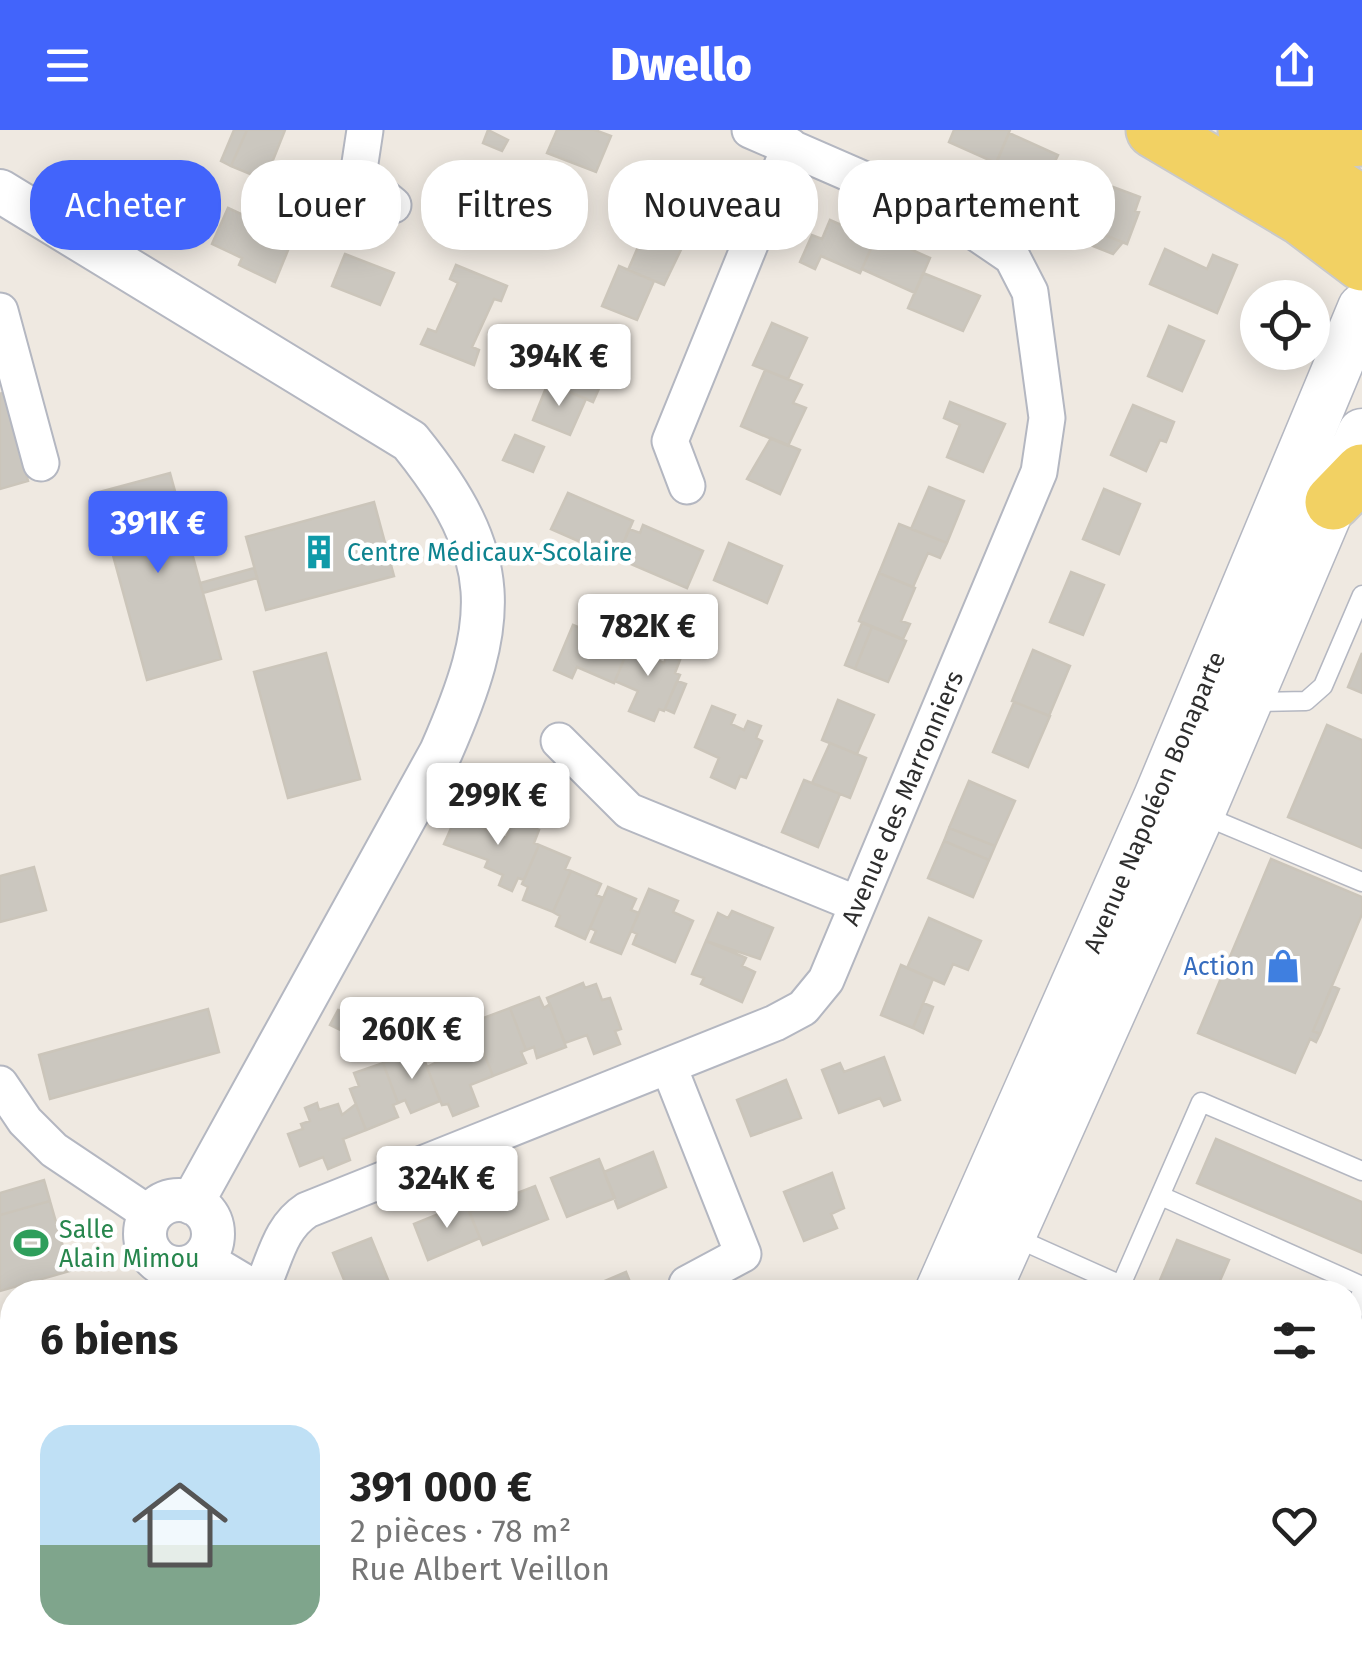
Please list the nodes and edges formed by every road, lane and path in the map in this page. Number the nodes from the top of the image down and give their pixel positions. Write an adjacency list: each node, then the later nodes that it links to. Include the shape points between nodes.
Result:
1 (365, 130): 8 (street)
2 (750, 130): 7 (street, Avenue des Marronniers)
3 (1154, 130): 11 (main road)
4 (1246, 130): 10 (main road)
5 (1274, 130): 6 (main road, via 1325,140)
6 (1362, 138)
7 (790, 146): 16 (street, via 670,441); 23 (street, Avenue des Marronniers, via 959,221 1012,257 1030,292 1047,418 1039,472)
8 (360, 160)
9 (0, 190): 28 (street, via 410,441 450,490 477,548 484,613 470,686 441,752)
10 (1362, 204)
11 (1362, 262)
12 (1362, 308): 36 (main road, Avenue Napoléon Bonaparte, via 1158,797)
13 (0, 311): 15 (street)
14 (1362, 433): 17 (main road, Avenue Napoléon Bonaparte)
15 (40, 463)
16 (687, 486)
17 (1347, 487): 19 (main road, Avenue Napoléon Bonaparte)
18 (1362, 595): 19 (lane, via 1323,686 1306,702)
19 (1248, 702): 21 (main road, Avenue Napoléon Bonaparte)
20 (559, 741): 23 (street, via 629,811)
21 (1200, 814): 22 (lane); 30 (main road, Avenue Napoléon Bonaparte)
22 (1362, 882)
23 (857, 904): 24 (street, Avenue des Marronniers, via 826,980 803,1008)
24 (668, 1067): 34 (street, Avenue des Marronniers, via 307,1210 280,1239); 35 (street, via 743,1254)
25 (0, 1084): 29 (street, via 54,1150)
26 (1362, 1171): 27 (lane, via 1201,1102)
27 (1160, 1196): 39 (lane); 40 (lane)
28 (192, 1203): 29 (street, via 169,1202); 31 (street, via 212,1225)
29 (151, 1215): 32 (street, via 146,1244)
30 (1012, 1236): 37 (main road, Avenue Napoléon Bonaparte); 38 (lane)
31 (204, 1258): 32 (street); 33 (street)
32 (152, 1277)
33 (240, 1280)
34 (265, 1280)
35 (694, 1280)
36 (944, 1280)
37 (992, 1280)
38 (1102, 1280)
39 (1124, 1280)
40 (1342, 1280)

